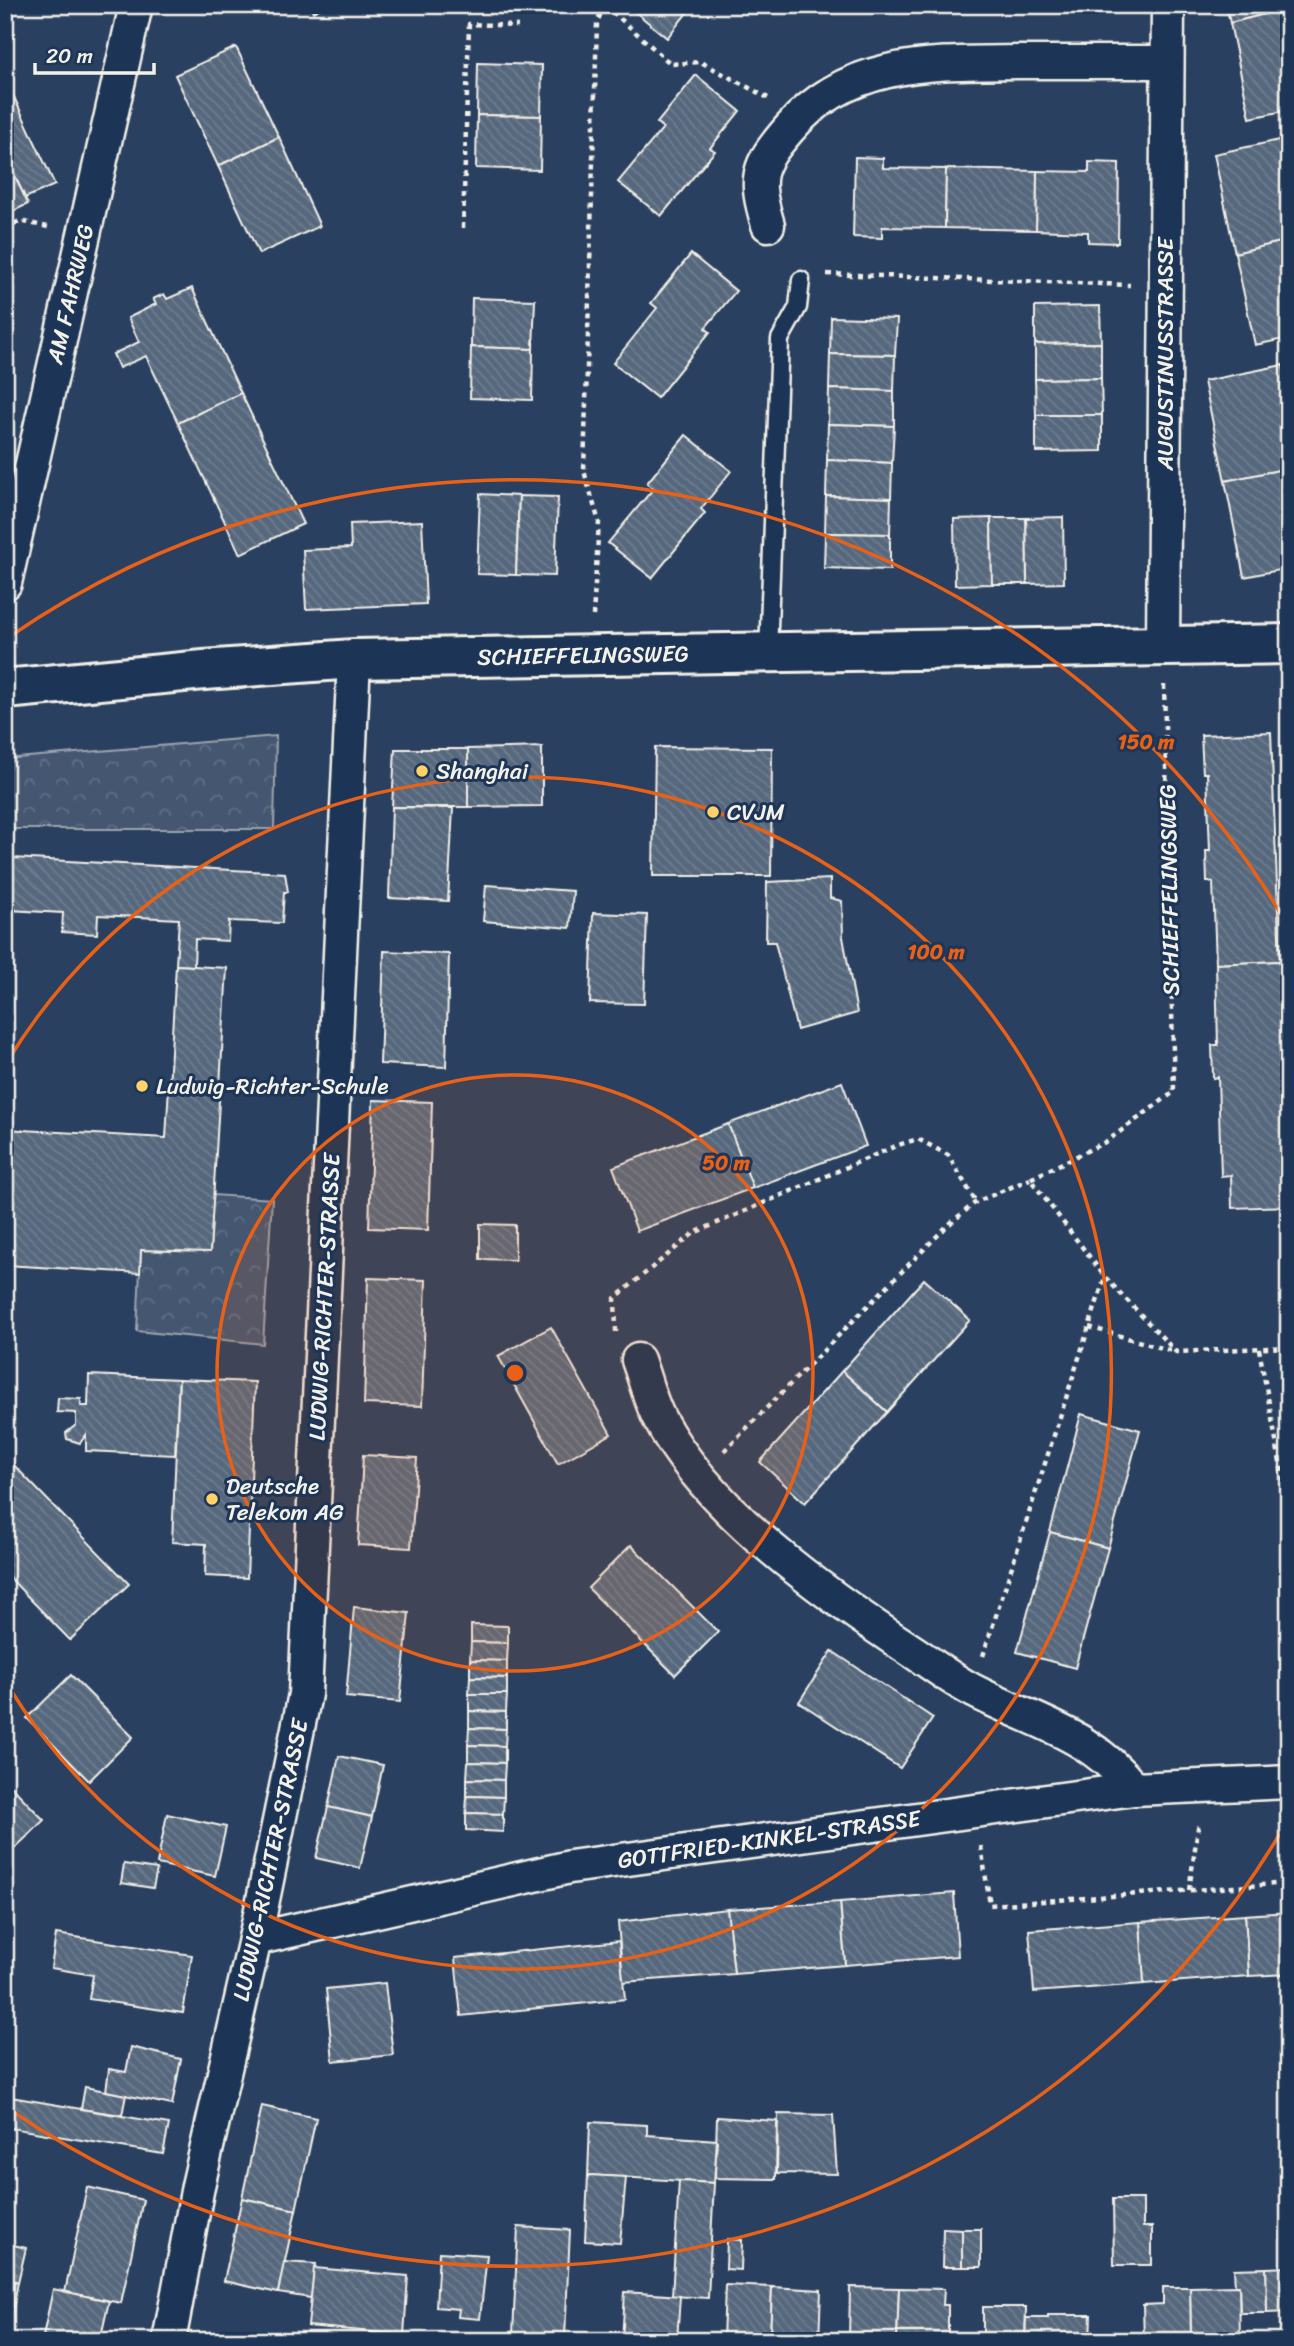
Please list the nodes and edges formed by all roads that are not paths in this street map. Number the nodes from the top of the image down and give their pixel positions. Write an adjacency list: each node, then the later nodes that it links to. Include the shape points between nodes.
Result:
1 (136, 5): 6 (street, AM FAHRWEG)
2 (1168, 5): 3 (street, AUGUSTINUSSTRASSE)
3 (1166, 62): 4 (street, via 924,63 857,79 799,117 760,172 757,190); 8 (street, AUGUSTINUSSTRASSE)
4 (768, 225)
5 (801, 280): 9 (lane, via 798,307 780,340)
6 (5, 583)
7 (1289, 644): 8 (street, SCHIEFFELINGSWEG)
8 (1163, 646): 9 (street, SCHIEFFELINGSWEG)
9 (768, 653): 10 (street, SCHIEFFELINGSWEG)
10 (354, 659): 11 (street, SCHIEFFELINGSWEG); 15 (street, LUDWIG-RICHTER-STRASSE, via 305,1694)
11 (5, 689)
12 (638, 1360): 14 (street, via 660,1419 698,1476 779,1555 865,1620 972,1690 1091,1745)
13 (1289, 1782): 14 (street, GOTTFRIED-KINKEL-STRASSE)
14 (1135, 1789): 15 (street, GOTTFRIED-KINKEL-STRASSE, via 570,1867)
15 (255, 1938): 16 (street, LUDWIG-RICHTER-STRASSE, via 198,2186)
16 (169, 2341)

